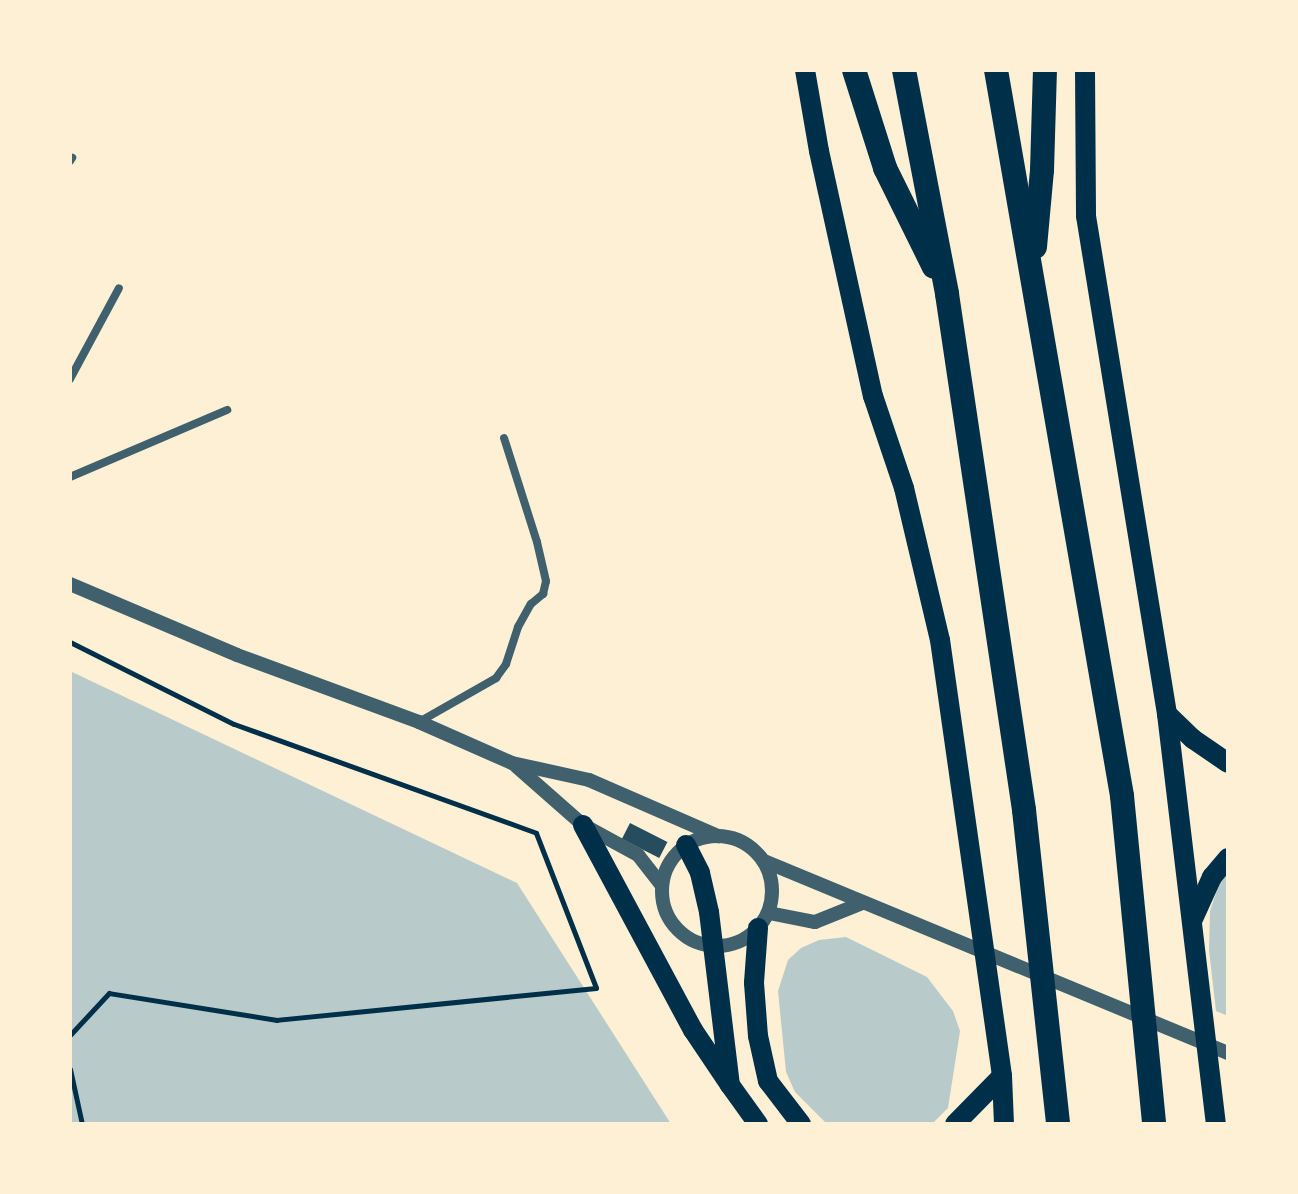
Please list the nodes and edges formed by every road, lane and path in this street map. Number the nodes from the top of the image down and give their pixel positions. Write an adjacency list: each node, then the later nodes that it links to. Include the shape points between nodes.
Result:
1 (805, 70): 33 (main road, via 873,396 904,488 940,640)
2 (854, 70): 9 (highway, via 885,168)
3 (904, 70): 9 (highway)
4 (996, 70): 7 (highway)
5 (1045, 70): 7 (highway)
6 (1085, 70): 16 (main road, via 1086,216)
7 (1031, 281): 41 (highway, via 1122,796)
8 (119, 288): 10 (street)
9 (947, 294): 40 (highway, via 1024,810)
10 (70, 379)
11 (227, 410): 13 (street)
12 (504, 438): 17 (street, via 537,542 546,581 543,594 524,616 496,678)
13 (70, 477)
14 (70, 584): 17 (street, via 237,655)
15 (70, 642): 30 (path, via 234,724 536,833 596,988 277,1020 109,993)
16 (1167, 714): 19 (main road, via 1204,749); 27 (main road)
17 (419, 722): 18 (street)
18 (512, 763): 20 (street); 21 (street, via 589,780)
19 (1228, 763)
20 (583, 825): 25 (street, via 638,855); 34 (main road, via 693,1030)
21 (718, 836): 22 (street); 24 (street, via 735,838)
22 (686, 845): 25 (street, via 674,856); 29 (main road, via 700,873)
23 (1228, 858): 27 (main road, via 1212,877)
24 (764, 861): 26 (street); 28 (street, via 773,895)
25 (662, 886): 29 (street, via 664,908 675,928)
26 (862, 903): 28 (street, via 815,922); 31 (street)
27 (1193, 919): 42 (main road)
28 (764, 921): 29 (street, via 738,942); 37 (main road, via 754,983 758,1036 768,1081)
29 (714, 947): 34 (main road)
30 (70, 1035)
31 (1228, 1053)
32 (70, 1069): 35 (path)
33 (1002, 1076): 38 (main road); 39 (main road)
34 (730, 1085): 36 (main road)
35 (82, 1124)
36 (758, 1124)
37 (801, 1124)
38 (955, 1124)
39 (1004, 1124)
40 (1058, 1124)
41 (1154, 1124)
42 (1216, 1124)

